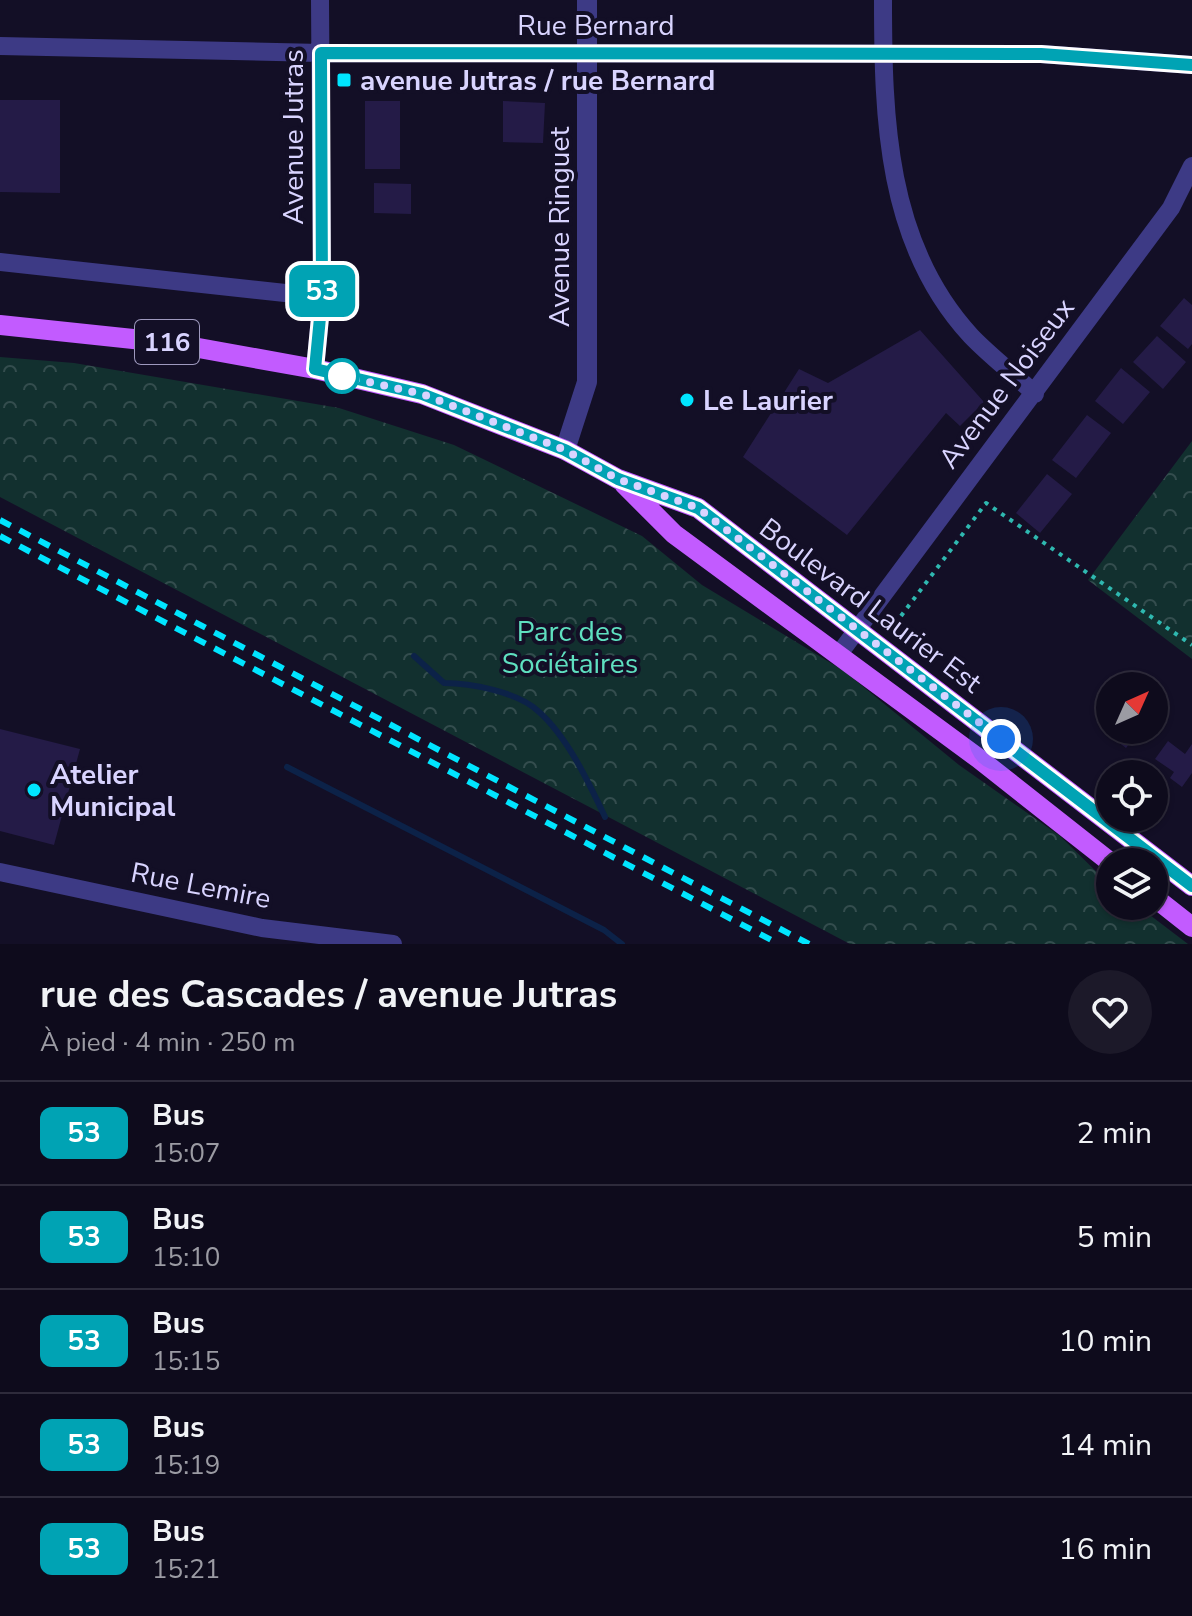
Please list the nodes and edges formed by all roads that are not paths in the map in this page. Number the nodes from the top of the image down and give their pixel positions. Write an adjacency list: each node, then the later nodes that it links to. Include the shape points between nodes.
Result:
1 (320, 0): 5 (street, Avenue Jutras)
2 (587, 0): 6 (street, Avenue Ringuet)
3 (883, 0): 7 (street)
4 (0, 46): 5 (street, Rue Bernard)
5 (321, 53): 6 (street, Rue Bernard); 11 (street, Avenue Jutras)
6 (587, 53): 7 (street, Rue Bernard); 15 (street, Avenue Ringuet, via 587,382)
7 (883, 54): 8 (street, Rue Bernard, via 1041,54); 14 (street, via 889,159 905,221 934,283 970,335)
8 (1192, 65)
9 (1192, 166): 14 (street, Avenue Noiseux, via 1171,208)
10 (0, 262): 11 (street)
11 (322, 297): 13 (street, Avenue Jutras)
12 (0, 325): 13 (main road, Boulevard Laurier Est / 116, via 171,343)
13 (315, 369): 15 (main road, Boulevard Laurier Est / 116, via 422,394)
14 (1035, 394): 17 (street, Avenue Noiseux)
15 (565, 450): 16 (main road, Boulevard Laurier Est / 116)
16 (618, 479): 17 (main road, Boulevard Laurier Est / 116, via 698,508); 18 (main road, Boulevard Laurier Est / 116, via 674,534)
17 (858, 629): 18 (street, Avenue Noiseux); 21 (main road, Boulevard Laurier Est / 116)
18 (839, 654): 19 (main road, Boulevard Laurier Est / 116)
19 (1096, 851)
20 (0, 872): 24 (street, Rue Lemire, via 262,928)
21 (1192, 886)
22 (1168, 908): 23 (main road)
23 (1192, 927)
24 (393, 944)

